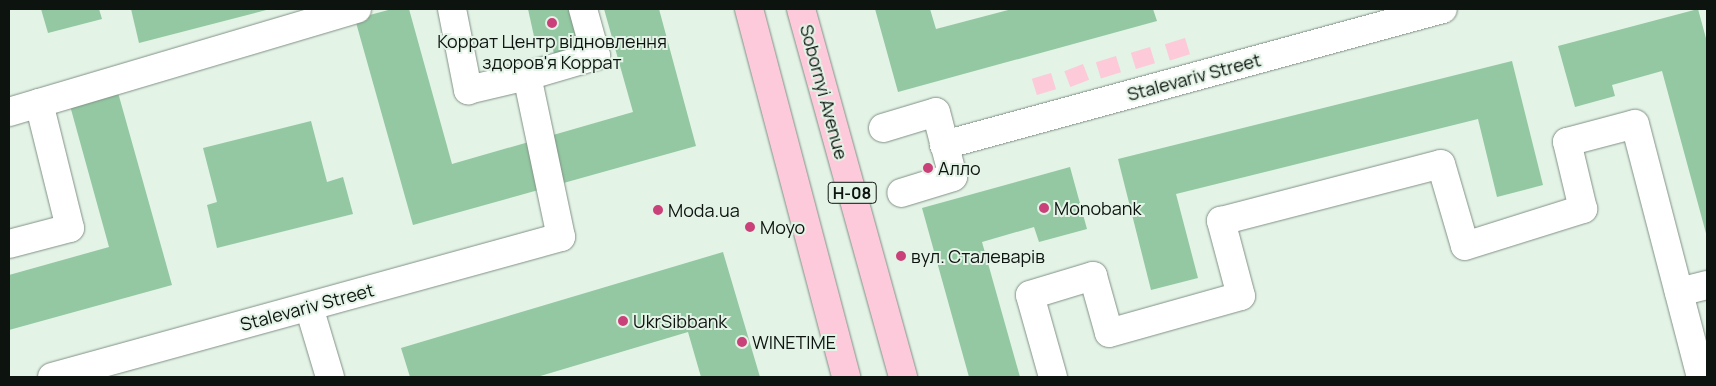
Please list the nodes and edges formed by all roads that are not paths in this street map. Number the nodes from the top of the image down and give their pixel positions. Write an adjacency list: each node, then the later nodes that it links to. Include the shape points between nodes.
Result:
1 (357, 9): 8 (street)
2 (452, 9): 7 (street, via 468,90)
3 (583, 9): 7 (street, via 596,56)
4 (749, 9): 19 (main road, Н-08)
5 (801, 9): 20 (main road, Sobornyi Avenue / Н-08)
6 (1443, 9): 11 (street, Stalevariv Street)
7 (526, 76): 16 (street, Stalevariv Street, via 561,237)
8 (38, 103): 9 (street); 13 (street, via 70,228)
9 (9, 112)
10 (883, 128): 11 (street, via 936,112)
11 (944, 145): 12 (street, via 952,177)
12 (900, 192)
13 (9, 244)
14 (1707, 285): 15 (street)
15 (1679, 292): 21 (street, via 1635,124 1568,142 1583,209 1464,246 1441,164 1221,221 1241,296 1109,333 1093,276 1030,295); 22 (street)
16 (308, 307): 17 (street, Stalevariv Street); 18 (street)
17 (52, 377)
18 (330, 377)
19 (846, 377)
20 (903, 377)
21 (1053, 377)
22 (1700, 377)

